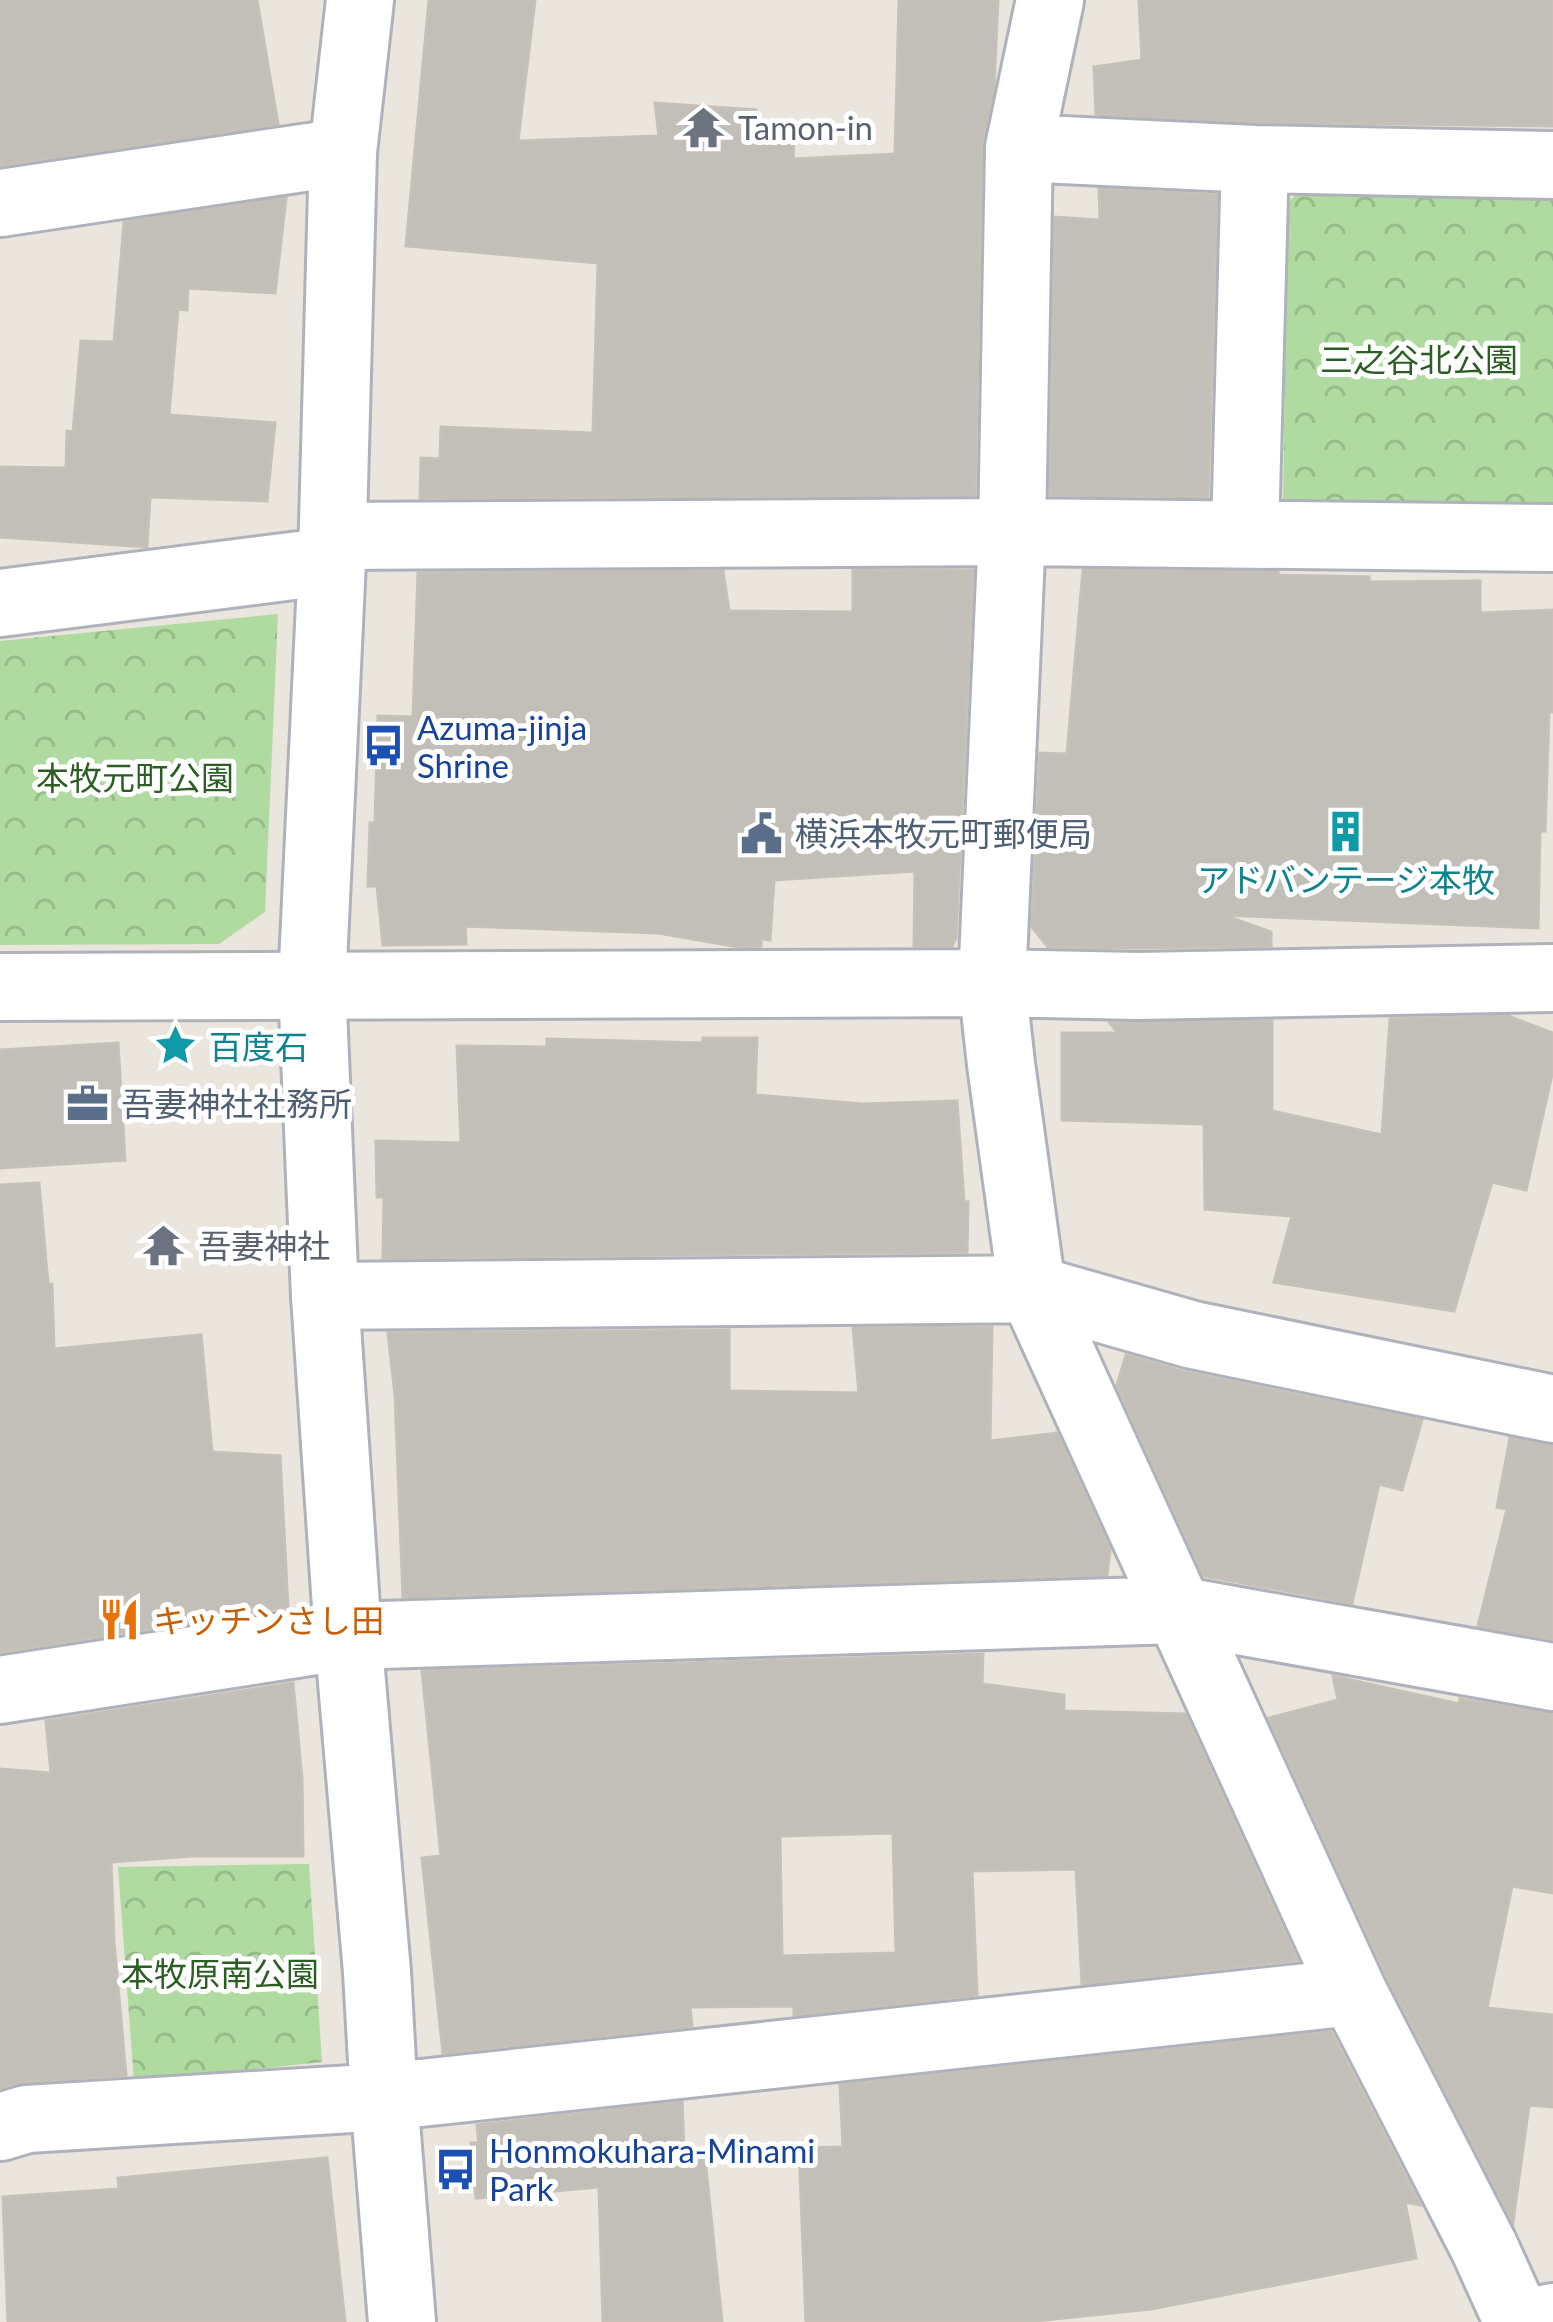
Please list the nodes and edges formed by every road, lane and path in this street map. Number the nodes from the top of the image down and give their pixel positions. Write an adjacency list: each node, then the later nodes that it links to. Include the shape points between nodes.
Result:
1 (360, 0): 4 (street)
2 (1050, 0): 3 (street)
3 (1019, 148): 5 (street); 8 (street)
4 (344, 152): 7 (street); 11 (street)
5 (1255, 159): 6 (street); 9 (street)
6 (1553, 165)
7 (0, 203)
8 (1012, 532): 9 (street); 11 (street); 14 (street)
9 (1245, 533): 10 (street)
10 (1553, 538)
11 (333, 549): 12 (street); 15 (street)
12 (0, 603)
13 (1553, 979): 14 (street)
14 (992, 983): 15 (street); 17 (street)
15 (312, 985): 16 (street); 18 (street)
16 (0, 987)
17 (1032, 1288): 18 (street); 19 (street, via 1193,1335); 20 (street)
18 (325, 1296): 21 (street)
19 (1553, 1408)
20 (1177, 1610): 21 (street); 22 (street); 24 (street)
21 (348, 1636): 23 (street); 25 (street)
22 (1553, 1677)
23 (0, 1690)
24 (1353, 1992): 25 (street); 29 (street)
25 (384, 2097): 26 (street); 28 (street)
26 (0, 2127)
27 (1553, 2317): 30 (street)
28 (403, 2322)
29 (1518, 2322)
30 (1529, 2322)

